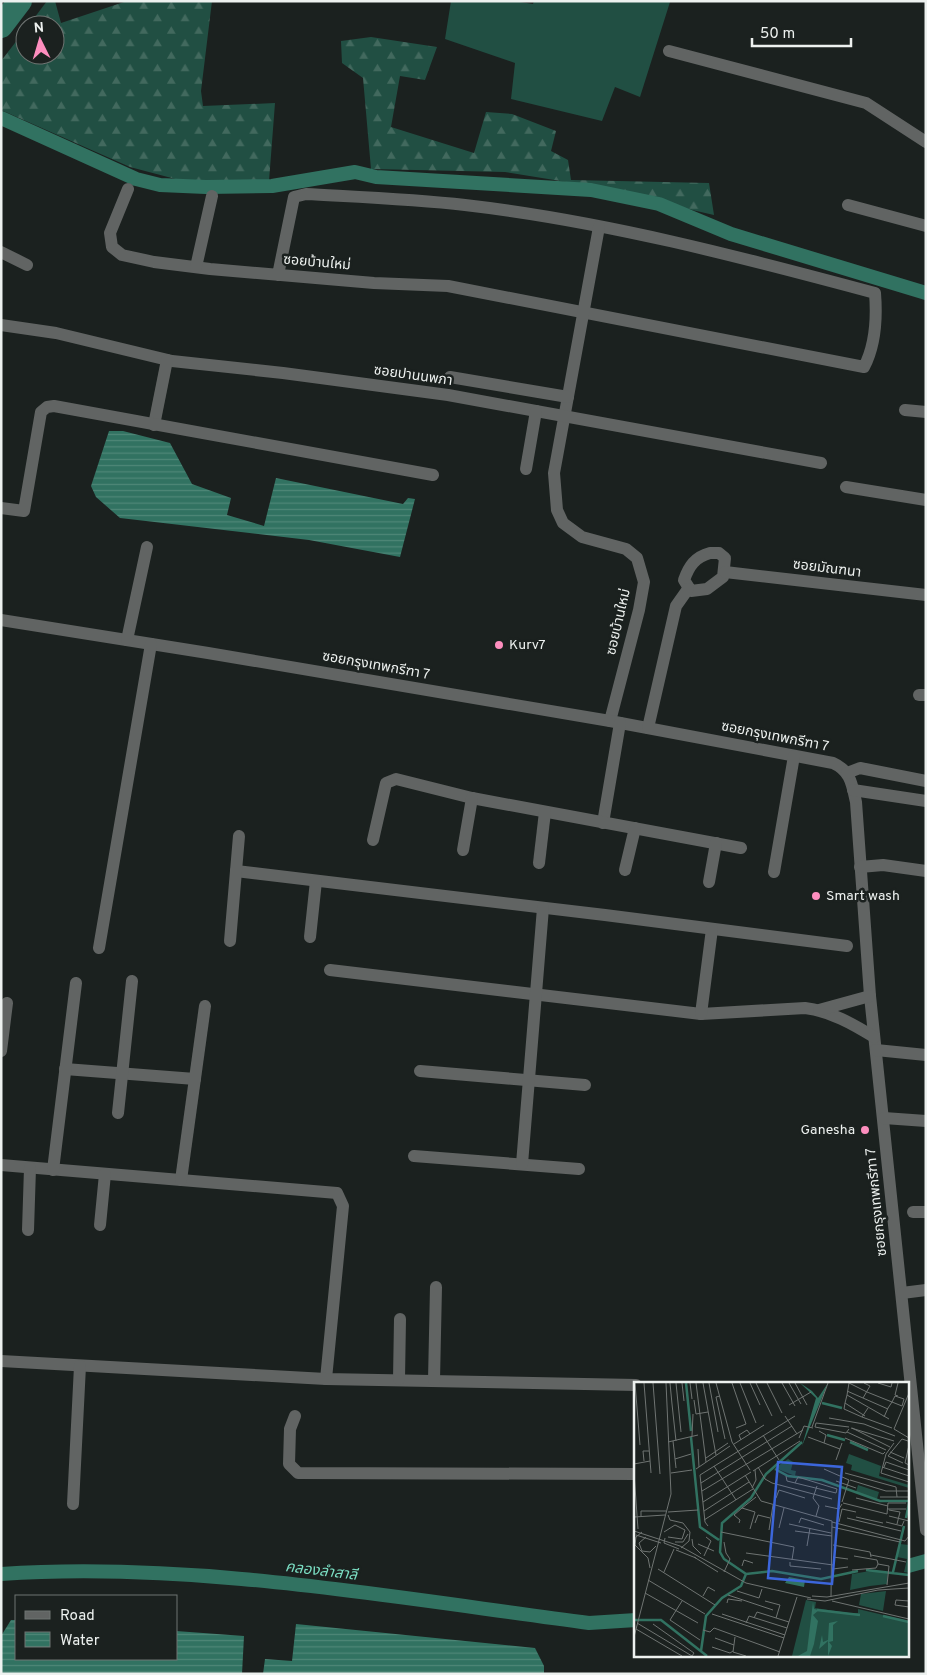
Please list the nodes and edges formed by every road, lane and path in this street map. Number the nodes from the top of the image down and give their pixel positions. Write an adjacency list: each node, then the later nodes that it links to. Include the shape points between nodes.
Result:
1 (669, 51): 2 (street, via 866,103)
2 (926, 142)
3 (128, 189): 10 (street, ซอยบ้านใหม่, via 110,233 112,248 122,255)
4 (212, 196): 10 (street)
5 (848, 205): 6 (street)
6 (926, 226)
7 (599, 227): 11 (street, via 465,205 306,194 294,197); 12 (street, ซอยบ้านใหม่); 12 (street, ซอยบ้านใหม่, via 744,258 876,293 877,317 864,367)
8 (1, 252): 9 (street)
9 (27, 265)
10 (196, 268): 11 (street, ซอยบ้านใหม่)
11 (278, 275): 12 (street, ซอยบ้านใหม่, via 448,286)
12 (583, 311): 16 (street, ซอยบ้านใหม่)
13 (1, 325): 14 (street, ซอยปานนพภา, via 56,333)
14 (167, 360): 18 (street, ซอยปานนพภา, via 448,395); 21 (street)
15 (450, 377): 16 (street)
16 (568, 397): 20 (street, ซอยบ้านใหม่)
17 (905, 410): 19 (street)
18 (536, 411): 20 (street, ซอยปานนพภา); 23 (street)
19 (926, 412)
20 (564, 415): 22 (street, ซอยปานนพภา); 35 (street, ซอยบ้านใหม่, via 554,473 557,510 564,523 582,537 626,549 637,558 644,582)
21 (154, 425): 24 (street); 27 (street, via 47,407 41,412 24,511)
22 (821, 463)
23 (526, 469)
24 (433, 475)
25 (846, 487): 26 (street)
26 (926, 500)
27 (1, 508)
28 (147, 547): 33 (street)
29 (725, 572): 30 (street, via 707,589); 30 (street, via 725,558 720,553 704,555 688,570 684,580); 31 (street, ซอยมัณฑนา)
30 (688, 589): 36 (street, via 676,606)
31 (926, 596)
32 (1, 620): 33 (street, ซอยกรุงเทพกรีฑา 7)
33 (127, 640): 34 (street, ซอยกรุงเทพกรีฑา 7)
34 (151, 644): 35 (street, ซอยกรุงเทพกรีฑา 7); 64 (street)
35 (615, 722): 36 (street, ซอยกรุงเทพกรีฑา 7); 44 (street, ซอยบ้านใหม่)
36 (648, 728): 37 (street, ซอยกรุงเทพกรีฑา 7)
37 (794, 756): 38 (street, ซอยกรุงเทพกรีฑา 7, via 833,763); 56 (street)
38 (848, 773): 39 (street, via 860,768); 40 (street, ซอยกรุงเทพกรีฑา 7)
39 (926, 780)
40 (854, 790): 42 (street); 52 (street, ซอยกรุงเทพกรีฑา 7)
41 (472, 798): 43 (street); 47 (street, via 390,780 386,783); 50 (street)
42 (926, 801)
43 (545, 812): 44 (street); 51 (street)
44 (603, 823): 45 (street)
45 (636, 828): 48 (street); 53 (street)
46 (239, 836): 54 (street)
47 (373, 840)
48 (716, 843): 49 (street); 58 (street)
49 (741, 848)
50 (463, 850)
51 (539, 863)
52 (860, 867): 55 (street, via 883,865); 69 (street, ซอยกรุงเทพกรีฑา 7)
53 (626, 870)
54 (236, 871): 57 (street); 62 (street)
55 (926, 871)
56 (774, 872)
57 (316, 881): 59 (street); 61 (street)
58 (709, 882)
59 (543, 908): 60 (street); 68 (street)
60 (712, 929): 63 (street); 73 (street)
61 (310, 937)
62 (230, 941)
63 (847, 946)
64 (99, 948)
65 (330, 970): 68 (street)
66 (132, 981): 79 (street)
67 (76, 983): 77 (street)
68 (536, 995): 73 (street); 81 (street)
69 (870, 996): 72 (street); 74 (street, ซอยกรุงเทพกรีฑา 7)
70 (7, 1003): 75 (street)
71 (204, 1006): 80 (street)
72 (819, 1010): 73 (street); 74 (street, via 855,1025)
73 (702, 1014)
74 (875, 1043): 76 (street); 84 (street, ซอยกรุงเทพกรีฑา 7)
75 (1, 1051)
76 (926, 1055)
77 (65, 1069): 79 (street); 91 (street)
78 (420, 1071): 81 (street)
79 (123, 1074): 80 (street); 83 (street)
80 (195, 1079): 93 (street)
81 (529, 1080): 82 (street); 87 (street)
82 (585, 1085)
83 (118, 1113)
84 (884, 1118): 85 (street); 98 (street, ซอยกรุงเทพกรีฑา 7)
85 (926, 1121)
86 (414, 1156): 87 (street)
87 (522, 1164): 90 (street)
88 (1, 1165): 89 (street)
89 (30, 1168): 91 (street); 95 (street)
90 (579, 1169)
91 (53, 1170): 92 (street)
92 (105, 1174): 93 (street); 94 (street)
93 (181, 1180): 102 (street, via 337,1193 343,1206)
94 (100, 1225)
95 (28, 1230)
96 (436, 1287): 104 (street)
97 (926, 1290): 98 (street)
98 (902, 1293): 105 (street, ซอยกรุงเทพกรีฑา 7)
99 (400, 1319): 103 (street)
100 (1, 1361): 101 (street)
101 (80, 1366): 102 (street); 111 (street)
102 (326, 1379): 103 (street)
103 (399, 1379): 104 (street)
104 (434, 1380): 106 (street)
105 (909, 1382)
106 (634, 1385)
107 (910, 1398): 109 (street, ซอยกรุงเทพกรีฑา 7)
108 (295, 1416): 110 (street, via 290,1429 290,1464 298,1473)
109 (922, 1455): 112 (street, ซอยกรุงเทพกรีฑา 7)
110 (634, 1474)
111 (73, 1504)
112 (926, 1530)

